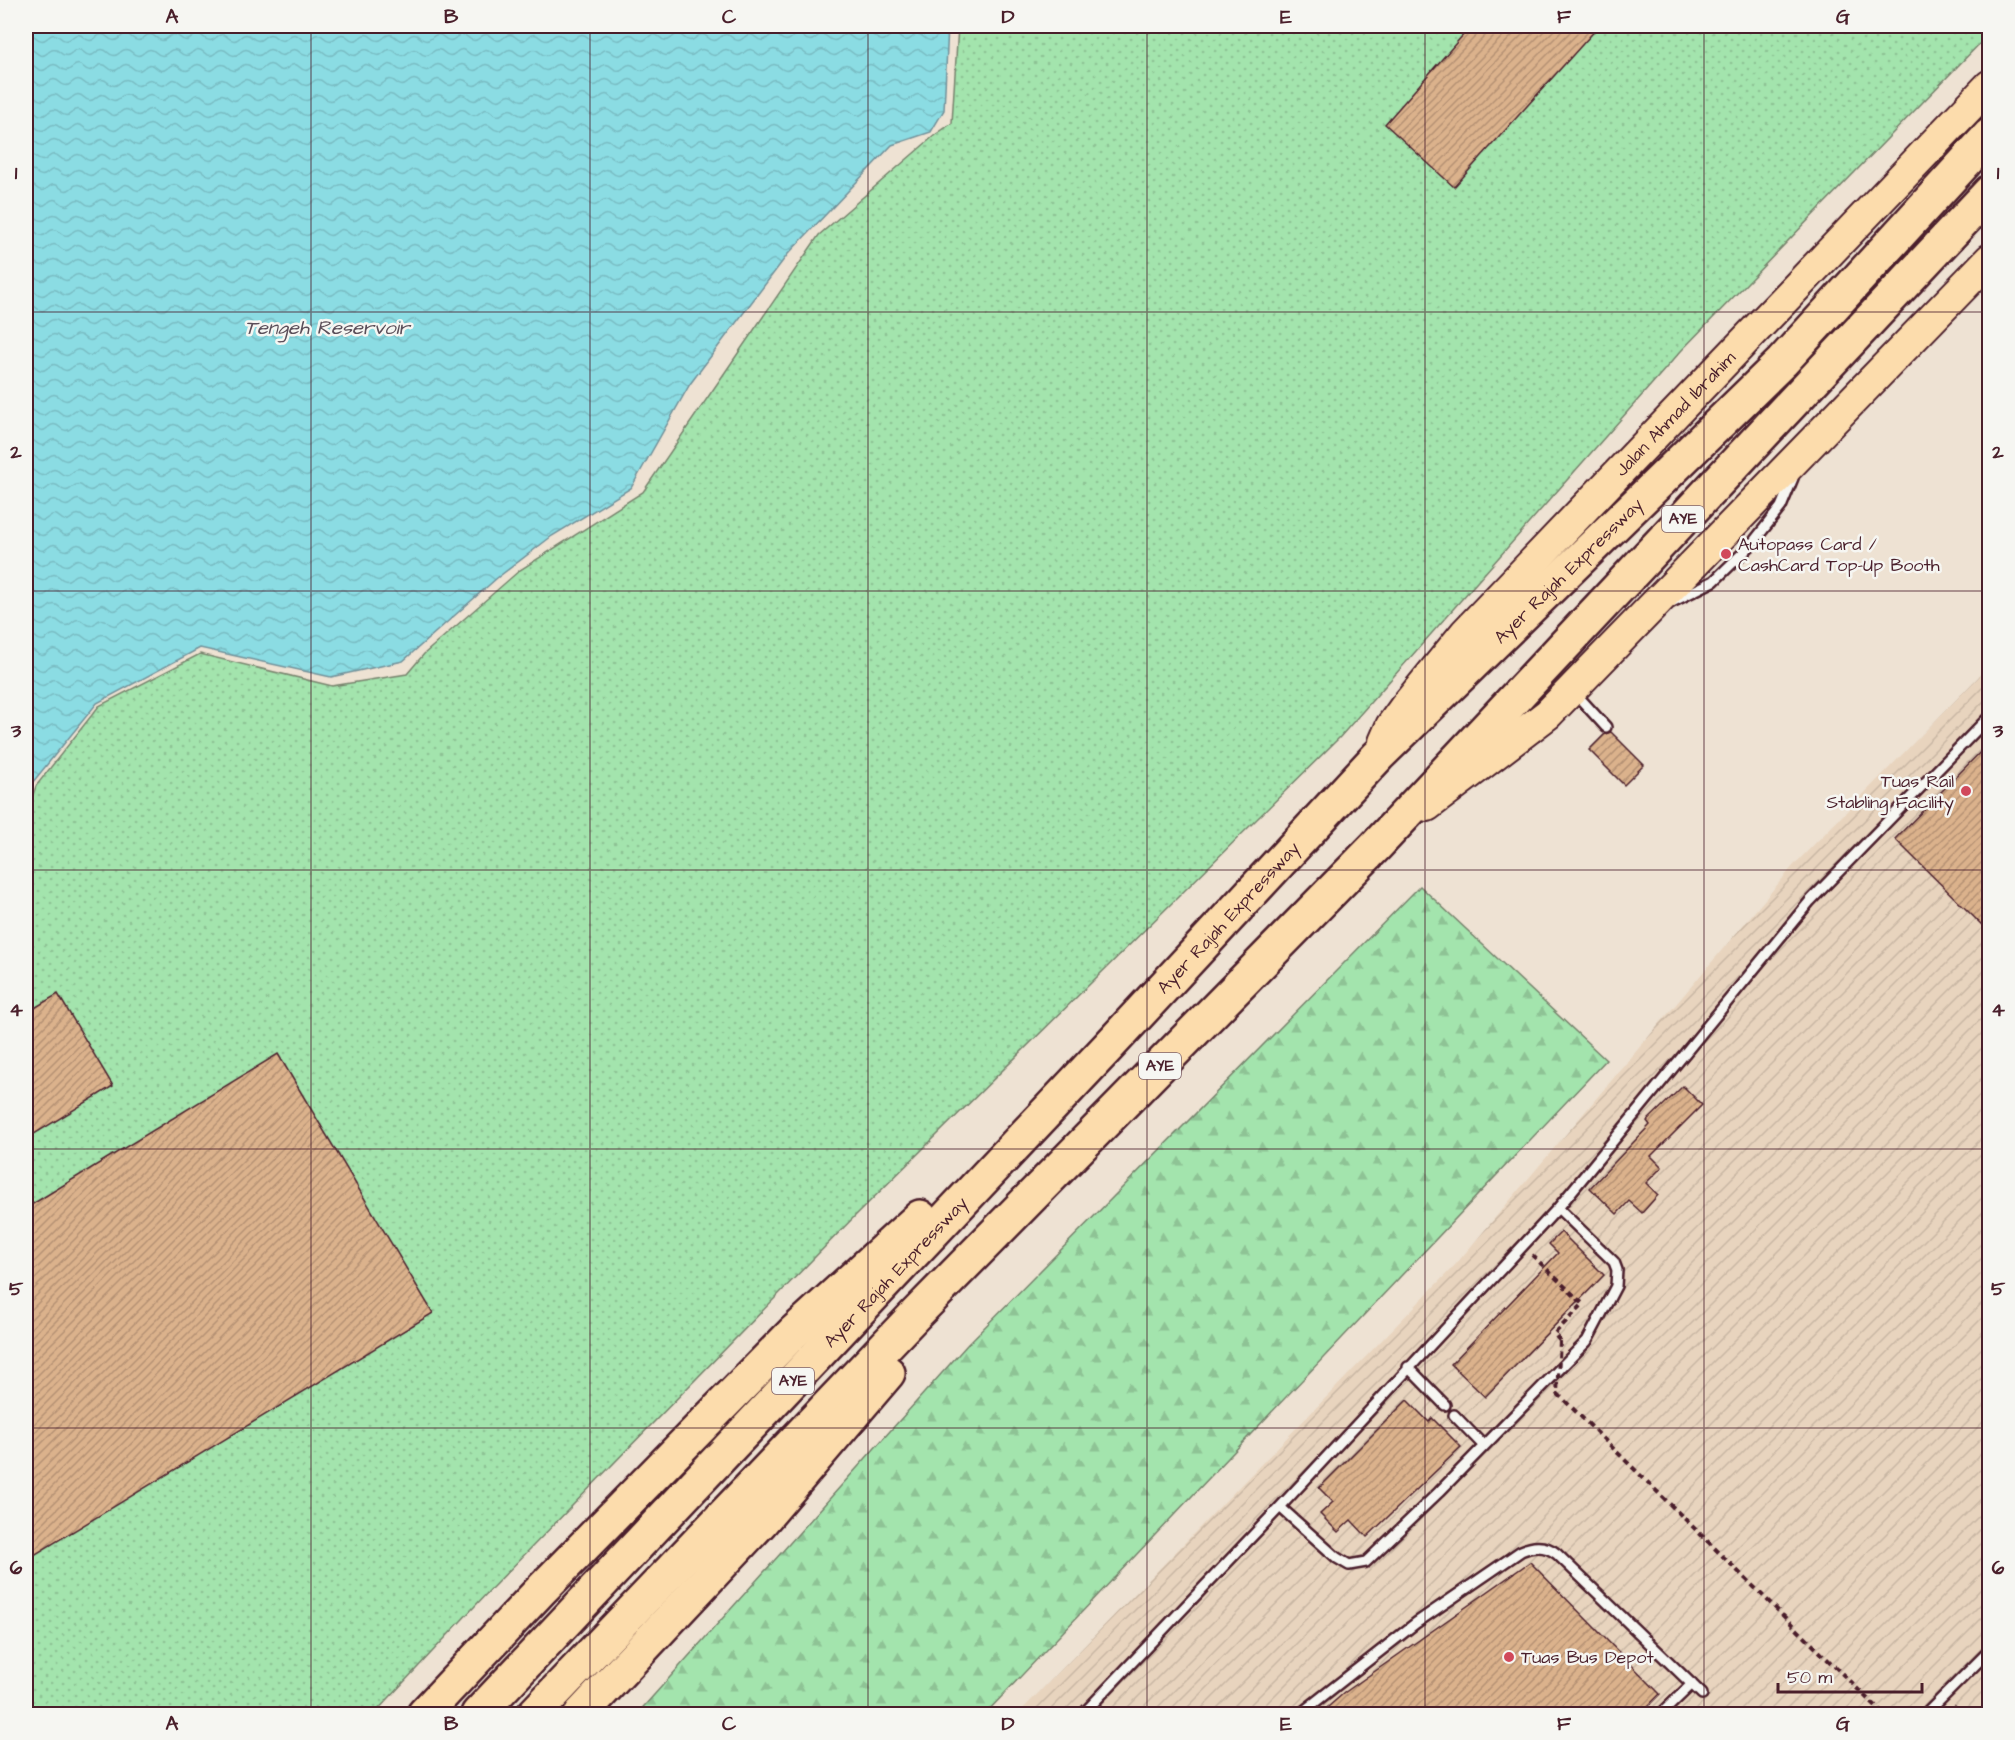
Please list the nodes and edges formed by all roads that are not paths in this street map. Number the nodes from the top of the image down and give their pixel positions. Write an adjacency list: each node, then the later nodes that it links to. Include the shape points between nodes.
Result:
1 (1989, 85): 8 (main road, Jalan Ahmad Ibrahim, via 1465,633 1391,726)
2 (1989, 135): 8 (highway, Ayer Rajah Expressway / AYE, via 1782,362)
3 (1989, 192): 9 (highway, AYE)
4 (1989, 259): 5 (main road)
5 (1571, 690): 7 (lane); 9 (main road, via 1548,714)
6 (1989, 716): 11 (lane, via 1810,901)
7 (1606, 727)
8 (1378, 756): 10 (highway, Ayer Rajah Expressway / AYE)
9 (1376, 846): 12 (highway, AYE)
10 (1108, 1047): 21 (highway, via 793,1333); 22 (highway, Ayer Rajah Expressway / AYE)
11 (1558, 1208): 13 (lane); 16 (lane, via 1614,1262 1616,1286 1587,1341)
12 (945, 1286): 23 (highway, AYE); 24 (highway, via 940,1311 761,1522)
13 (1408, 1367): 14 (lane); 17 (lane)
14 (1445, 1405)
15 (1454, 1414): 16 (lane)
16 (1484, 1445): 17 (lane, via 1366,1563 1349,1565 1337,1558)
17 (1280, 1507): 25 (lane)
18 (1989, 1650): 28 (lane)
19 (1692, 1684): 20 (lane); 26 (lane, via 1557,1554 1540,1546 1521,1551 1416,1623); 27 (lane)
20 (1702, 1694)
21 (424, 1714)
22 (478, 1714)
23 (534, 1714)
24 (581, 1714)
25 (1083, 1714)
26 (1300, 1714)
27 (1661, 1714)
28 (1926, 1714)

